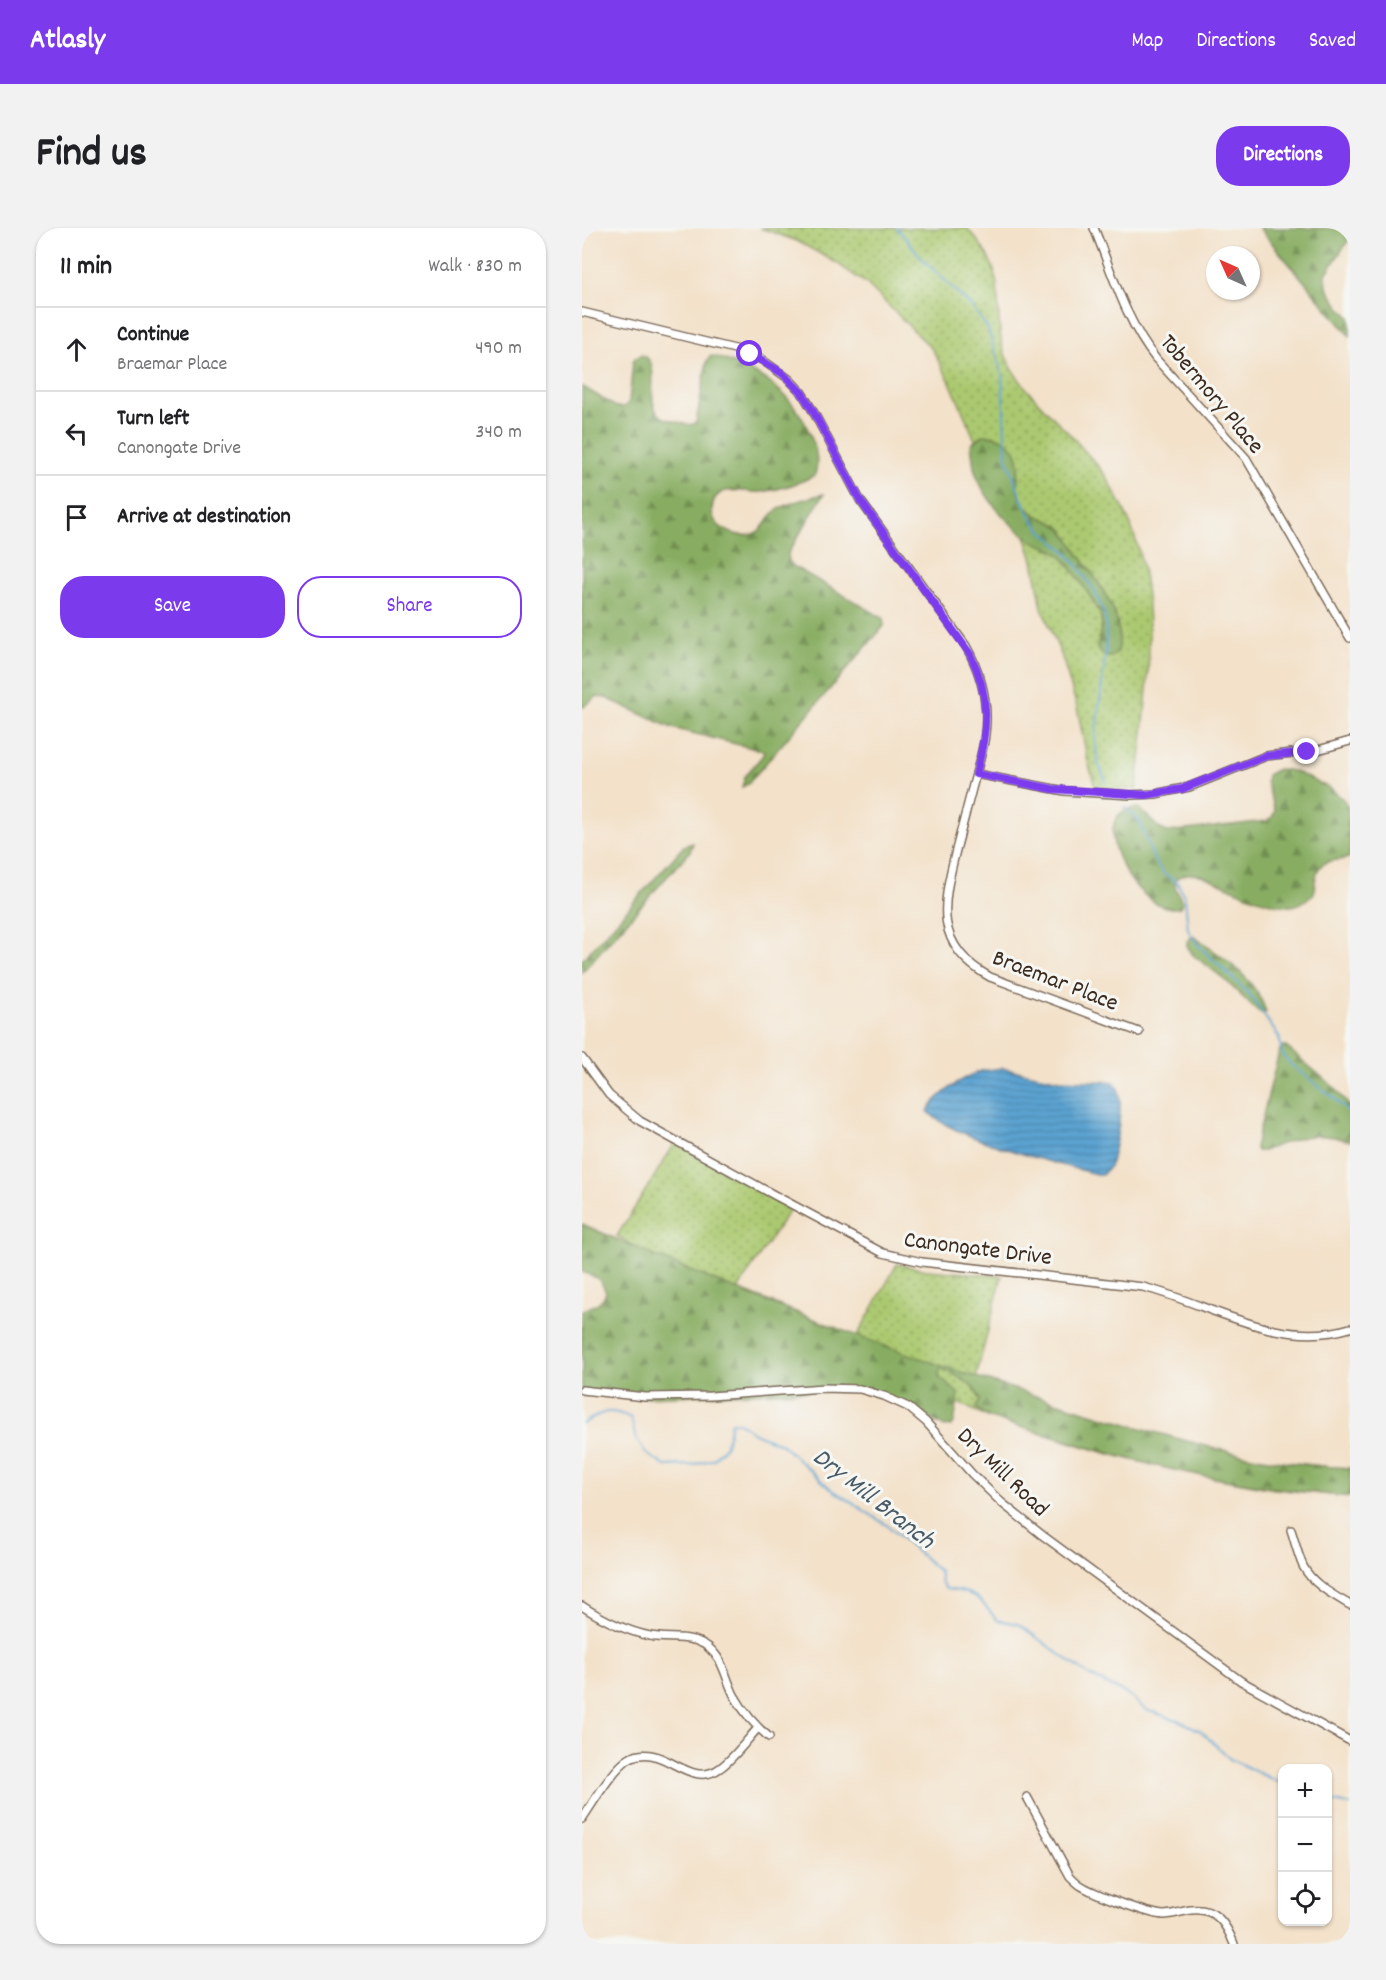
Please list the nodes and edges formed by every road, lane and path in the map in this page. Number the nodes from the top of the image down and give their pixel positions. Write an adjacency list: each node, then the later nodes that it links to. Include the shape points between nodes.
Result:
1 (1094, 228): 3 (street, Tobermory Place, via 1144,343 1246,458)
2 (582, 312): 5 (street, Braemar Place, via 750,354 782,373 802,393 860,500 975,663 986,715 984,746)
3 (1350, 638)
4 (1350, 741): 5 (street, via 1318,750 1266,756 1189,787 1155,794 1065,790)
5 (976, 774): 6 (street, Braemar Place, via 946,892 945,913 955,946 971,965 990,977)
6 (1139, 1032)
7 (582, 1058): 8 (street, Canongate Drive, via 609,1095 640,1121 883,1252 922,1262 1143,1287 1285,1333 1316,1334)
8 (1350, 1328)
9 (582, 1390): 15 (street, Dry Mill Road, via 645,1397 824,1388 868,1392 900,1403 918,1415 996,1497 1042,1534 1241,1681)
10 (1291, 1530): 11 (street, via 1311,1577)
11 (1350, 1605)
12 (582, 1606): 13 (street, via 632,1631 693,1640 706,1646 719,1657 736,1698)
13 (758, 1728): 14 (street); 17 (street, via 720,1769 708,1773 694,1774 654,1755 631,1758 619,1767)
14 (770, 1737)
15 (1350, 1741)
16 (1027, 1797): 19 (street, via 1070,1876 1079,1884 1163,1915 1189,1910 1212,1912 1221,1919)
17 (582, 1819)
18 (1350, 1943): 20 (street)
19 (1234, 1944)
20 (1344, 1944)

